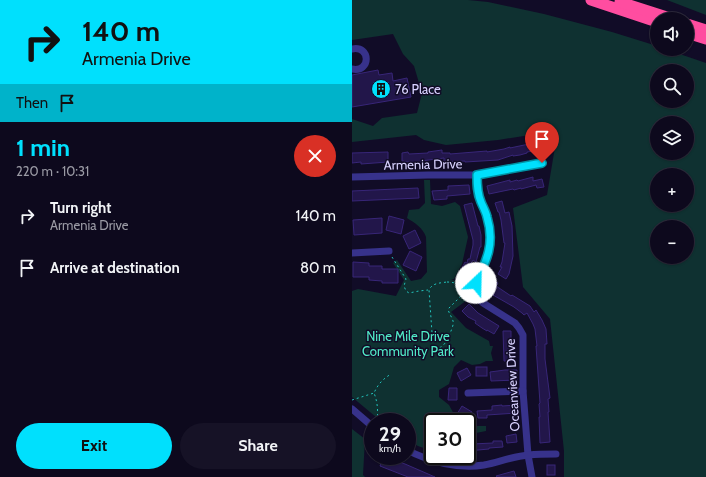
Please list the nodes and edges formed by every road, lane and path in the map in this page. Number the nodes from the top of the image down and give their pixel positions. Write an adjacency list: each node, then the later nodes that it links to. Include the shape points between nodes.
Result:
1 (592, 0): 4 (highway)
2 (614, 0): 3 (highway)
3 (651, 12)
4 (650, 20)
5 (694, 26): 6 (highway)
6 (706, 30)
7 (694, 35): 8 (highway)
8 (706, 39)
9 (352, 49): 10 (street, via 358,48 364,52 366,61 361,68)
10 (352, 68)
11 (542, 163): 12 (street, Armenia Drive)
12 (477, 175): 13 (street, Armenia Drive); 17 (street, via 477,188 488,218 490,238 488,257)
13 (352, 177)
14 (389, 251): 15 (street); 16 (path, via 406,279 406,291 410,293)
15 (352, 253)
16 (429, 290): 17 (path, via 433,285 447,282 458,283); 17 (path, via 434,349 442,346 450,333 453,321 448,309 463,294)
17 (475, 290): 19 (street, Oceanview Drive, via 480,301 512,320 521,331)
18 (391, 374): 20 (path, via 384,378)
19 (524, 391): 21 (street); 28 (street, Oceanview Drive)
20 (374, 393): 22 (path); 24 (path, via 377,398)
21 (468, 393)
22 (352, 400)
23 (352, 409): 25 (street)
24 (378, 413)
25 (364, 419)
26 (556, 454): 28 (street)
27 (416, 455): 28 (street, via 461,466 483,465)
28 (528, 455): 29 (street, Oceanview Drive)
29 (532, 477)

